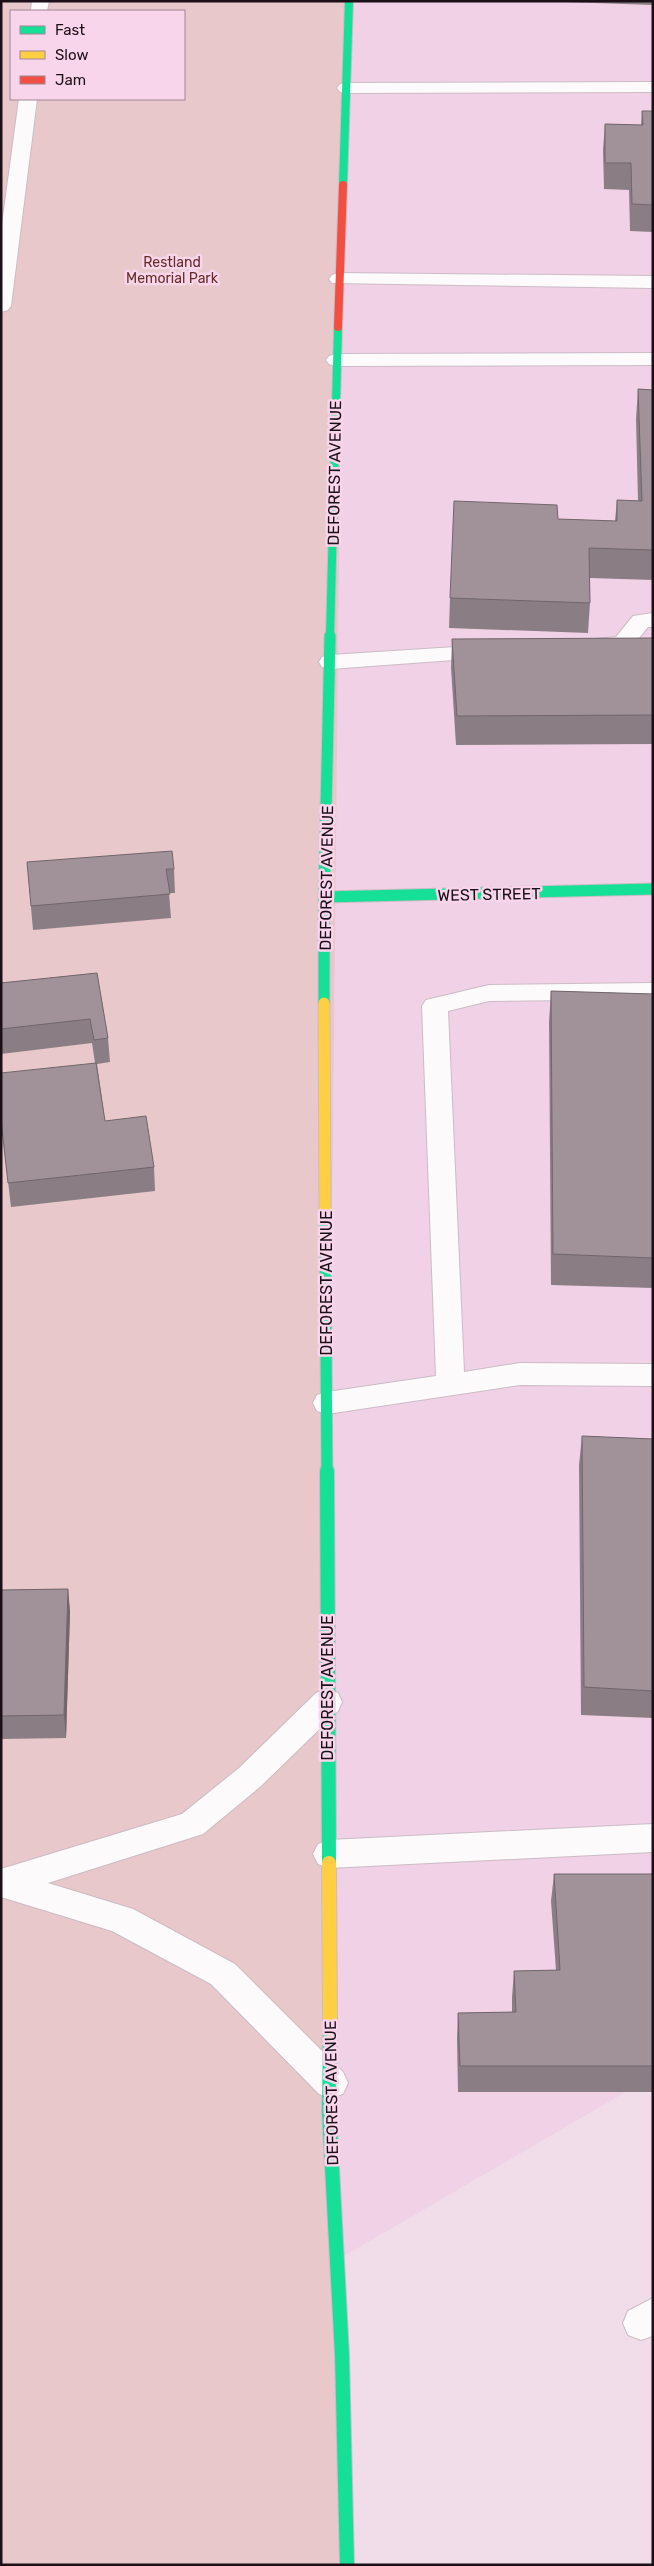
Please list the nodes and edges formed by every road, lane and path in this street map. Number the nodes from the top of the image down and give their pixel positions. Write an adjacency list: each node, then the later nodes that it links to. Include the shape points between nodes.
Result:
1 (349, 1): 3 (street, DEFOREST AVENUE)
2 (653, 87): 3 (lane)
3 (346, 88): 6 (street, DEFOREST AVENUE)
4 (28, 100): 5 (lane)
5 (5, 242): 8 (lane)
6 (339, 279): 7 (lane); 10 (street, DEFOREST AVENUE)
7 (653, 282)
8 (1, 306)
9 (653, 359): 10 (lane)
10 (336, 360): 14 (street, DEFOREST AVENUE)
11 (653, 620): 12 (lane, via 641,621 623,643)
12 (574, 646)
13 (506, 650): 14 (lane)
14 (330, 662): 16 (street, DEFOREST AVENUE)
15 (653, 889): 16 (street, WEST STREET)
16 (324, 897): 20 (street, DEFOREST AVENUE)
17 (653, 991): 19 (lane, via 489,993 435,1006)
18 (653, 1375): 19 (lane, via 520,1374)
19 (450, 1385): 20 (lane)
20 (326, 1403): 21 (street, DEFOREST AVENUE)
21 (327, 1702): 23 (street, DEFOREST AVENUE); 24 (lane, via 250,1777 192,1824)
22 (653, 1838): 23 (lane)
23 (329, 1854): 25 (street, DEFOREST AVENUE)
24 (2, 1883): 25 (lane, via 120,1919 223,1974)
25 (331, 2083): 26 (street, DEFOREST AVENUE, via 329,2110 342,2355)
26 (346, 2565)

